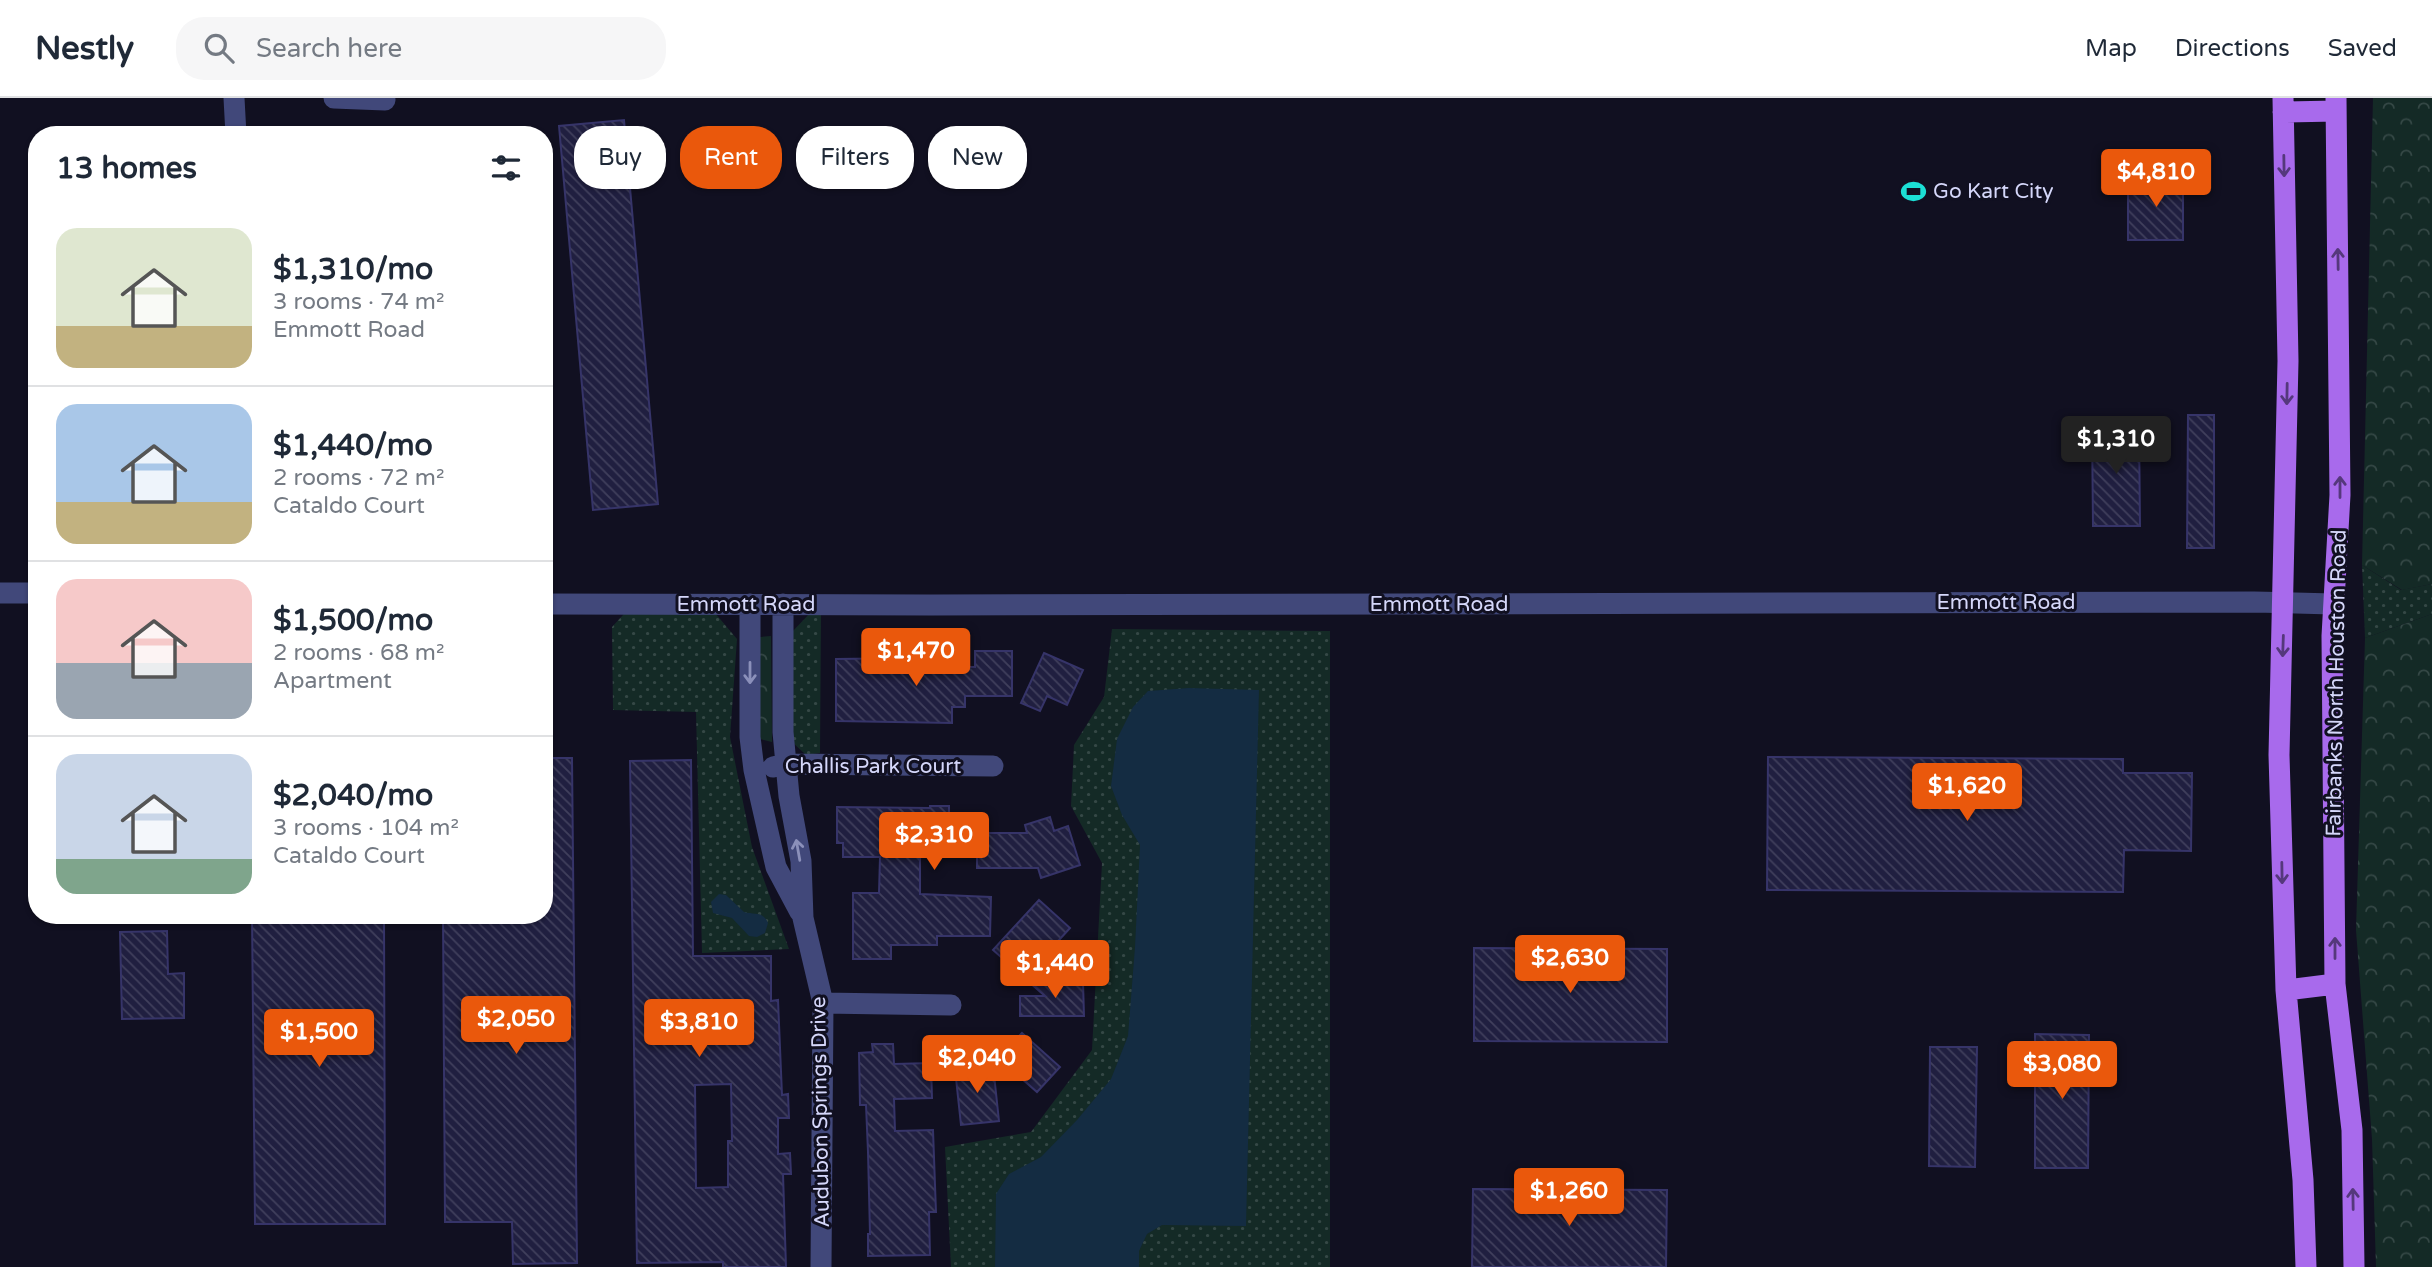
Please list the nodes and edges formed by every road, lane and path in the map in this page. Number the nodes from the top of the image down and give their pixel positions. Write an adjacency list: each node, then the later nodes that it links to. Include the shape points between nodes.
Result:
1 (234, 98): 6 (street)
2 (334, 98): 3 (street)
3 (385, 100)
4 (2283, 105): 5 (main road); 9 (main road, one-way to 9, via 2288,362)
5 (2336, 105): 13 (main road, Fairbanks North Houston Road, one-way to 5, via 2340,495)
6 (236, 126)
7 (0, 593): 8 (street)
8 (28, 593)
9 (2284, 603): 12 (street, Emmott Road); 13 (street, Emmott Road); 19 (main road, one-way to 19, via 2279,755)
10 (553, 604): 11 (street, Emmott Road)
11 (750, 604): 12 (street, Emmott Road); 16 (street, Audubon Springs Drive, one-way to 16)
12 (783, 604): 14 (street, Audubon Springs Drive)
13 (2333, 604): 18 (main road, Fairbanks North Houston Road, one-way to 13)
14 (786, 764): 15 (street, Challis Park Court); 16 (street, Challis Park Court); 17 (street, Audubon Springs Drive, one-way to 14)
15 (993, 766)
16 (754, 770): 17 (street, Audubon Springs Drive, via 776,867)
17 (803, 918): 20 (street, Audubon Springs Drive)
18 (2335, 984): 19 (main road); 24 (main road, Fairbanks North Houston Road, one-way to 18, via 2352,1130)
19 (2287, 990): 23 (main road)
20 (823, 1003): 21 (street); 22 (street, Audubon Springs Drive)
21 (951, 1005)
22 (821, 1267)
23 (2306, 1267)
24 (2354, 1267)

